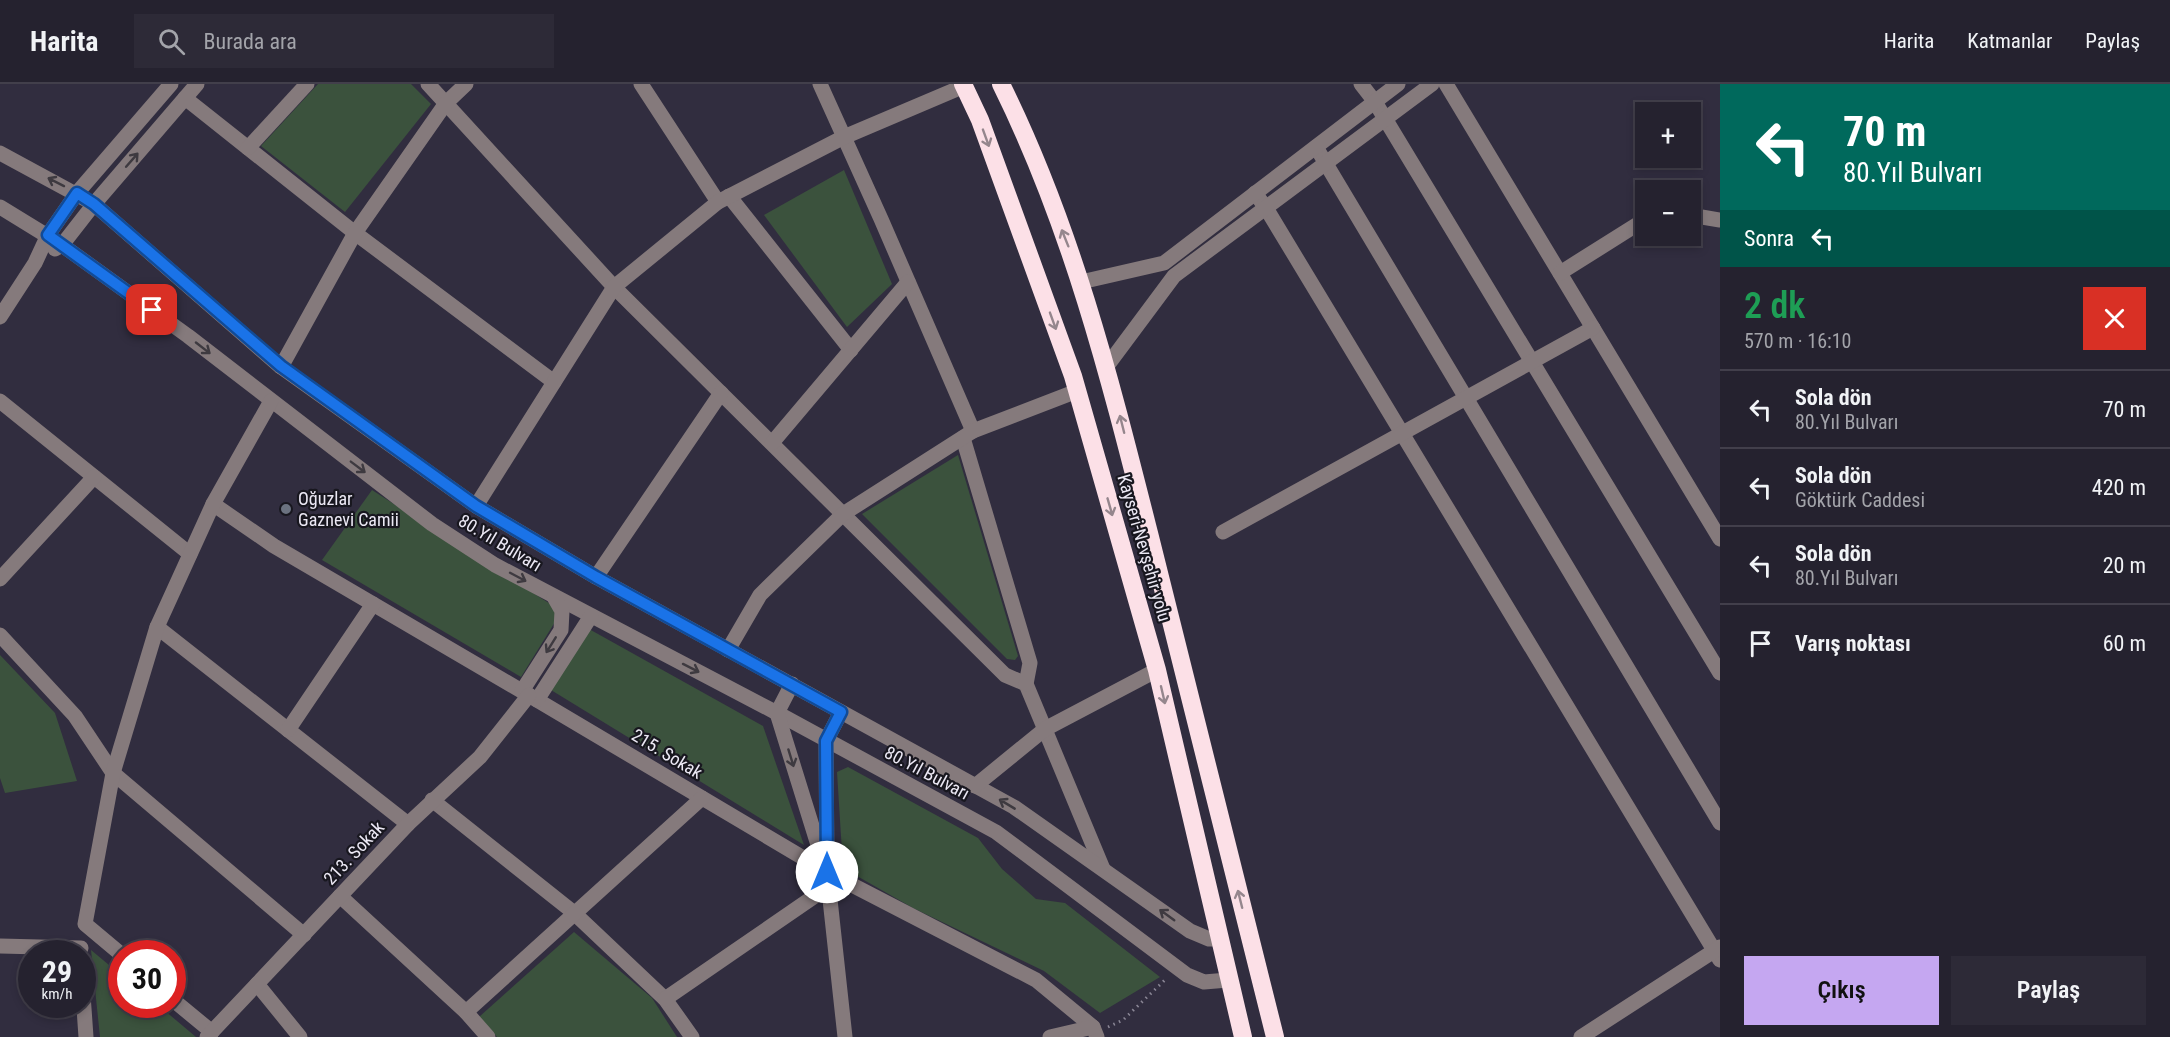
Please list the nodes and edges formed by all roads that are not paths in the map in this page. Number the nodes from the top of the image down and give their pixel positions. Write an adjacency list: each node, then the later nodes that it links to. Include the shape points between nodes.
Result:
1 (171, 84): 23 (street)
2 (197, 84): 14 (street)
3 (307, 84): 20 (street)
4 (428, 84): 16 (street)
5 (466, 84): 16 (street)
6 (820, 84): 18 (street)
7 (1001, 84): 38 (highway, Kayseri-Nevşehir yolu, one-way to 7)
8 (1361, 84): 15 (street)
9 (1398, 84): 15 (street)
10 (1432, 84): 17 (street)
11 (1446, 84): 36 (street)
12 (963, 85): 18 (street); 47 (highway, Kayseri-Nevşehir yolu, one-way to 47, via 980,120)
13 (647, 86): 25 (street)
14 (185, 98): 20 (street); 26 (street, one-way to 14)
15 (1374, 102): 17 (street); 19 (street)
16 (446, 104): 32 (street); 39 (street)
17 (1385, 119): 22 (street); 43 (street)
18 (844, 137): 25 (street); 37 (street)
19 (1316, 147): 22 (street); 24 (street)
20 (248, 148): 32 (street)
21 (0, 153): 23 (street, 80.Yıl Bulvarı, one-way to 21)
22 (1326, 163): 28 (street); 49 (street)
23 (77, 193): 26 (street, 80.Yıl Bulvarı); 33 (street)
24 (1255, 193): 28 (street); 38 (street, via 1164,263)
25 (723, 199): 39 (street); 42 (street)
26 (94, 204): 34 (street); 44 (street, 80.Yıl Bulvarı)
27 (0, 207): 33 (street, 80.Yıl Bulvarı)
28 (1266, 208): 45 (street, via 1174,276); 52 (street)
29 (1701, 217): 30 (street)
30 (1720, 220)
31 (1635, 226): 36 (street)
32 (355, 233): 44 (street); 46 (street)
33 (48, 235): 34 (street, 80.Yıl Bulvarı); 35 (street)
34 (62, 245): 35 (street); 51 (street, 80.Yıl Bulvarı, one-way to 51)
35 (35, 263): 40 (street)
36 (1560, 273): 41 (street)
37 (908, 282): 42 (street); 53 (street)
38 (1081, 282): 45 (highway, Kayseri-Nevşehir yolu)
39 (614, 287): 46 (street); 48 (street)
40 (0, 317)
41 (1593, 328): 43 (street); 60 (street)
42 (851, 350): 54 (street)
43 (1532, 362): 49 (street); 71 (street)
44 (281, 366): 57 (street, 80.Yıl Bulvarı)
45 (1107, 366): 91 (highway, Kayseri-Nevşehir yolu, one-way to 45)
46 (554, 382): 57 (street)
47 (1077, 391): 53 (street); 70 (highway, Kayseri-Nevşehir yolu, one-way to 70)
48 (721, 393): 54 (street); 62 (street)
49 (1466, 398): 52 (street); 84 (street)
50 (0, 401): 55 (street)
51 (271, 401): 56 (street); 64 (street, 80.Yıl Bulvarı, one-way to 64, via 432,524)
52 (1402, 433): 59 (street); 98 (street)
53 (968, 434): 58 (street); 73 (street, via 1030,663)
54 (772, 443): 58 (street)
55 (94, 477): 61 (street); 63 (street)
56 (213, 504): 61 (street); 65 (street, 215. Sokak, via 274,546)
57 (476, 506): 62 (street, 80.Yıl Bulvarı)
58 (843, 514): 69 (street, via 760,596); 73 (street, via 1005,675)
59 (1223, 532)
60 (1720, 539)
61 (190, 554): 67 (street)
62 (596, 577): 69 (street, 80.Yıl Bulvarı)
63 (0, 579)
64 (554, 597): 66 (street, 80.Yıl Bulvarı); 74 (street, 213. Sokak, one-way to 74, via 562,611 561,630)
65 (373, 604): 74 (street, 215. Sokak); 78 (street)
66 (591, 616): 74 (street, 213. Sokak); 76 (street, 80.Yıl Bulvarı, one-way to 76)
67 (157, 627): 78 (street); 80 (street)
68 (0, 635): 80 (street, via 75,716)
69 (728, 650): 72 (street, 80.Yıl Bulvarı)
70 (1157, 670): 77 (street); 93 (highway, Kayseri-Nevşehir yolu, one-way to 93)
71 (1720, 673)
72 (792, 684): 75 (street, 80.Yıl Bulvarı); 76 (street)
73 (1026, 684): 77 (street)
74 (529, 695): 82 (street, 215. Sokak); 83 (street, 213. Sokak, via 480,757)
75 (841, 712): 79 (street); 81 (street, 80.Yıl Bulvarı)
76 (777, 713): 79 (street, 80.Yıl Bulvarı); 87 (street, one-way to 87)
77 (1045, 729): 81 (street); 86 (street)
78 (288, 730): 85 (street)
79 (826, 741): 87 (street); 100 (street, 80.Yıl Bulvarı, via 996,832 1177,969 1204,982)
80 (112, 773): 90 (street); 92 (street)
81 (975, 786): 86 (street, 80.Yıl Bulvarı, one-way to 81, via 1014,807)
82 (702, 798): 87 (street, 215. Sokak); 89 (street)
83 (432, 800): 85 (street, 213. Sokak); 89 (street)
84 (1720, 823)
85 (408, 824): 88 (street, 213. Sokak)
86 (1103, 870): 93 (street, 80.Yıl Bulvarı, one-way to 86, via 1190,931)
87 (827, 880): 102 (street); 106 (street, 215. Sokak, via 1035,980); 112 (street)
88 (340, 896): 92 (street, 213. Sokak); 104 (street)
89 (573, 912): 102 (street); 104 (street)
90 (85, 924): 94 (street); 95 (street)
91 (1248, 932): 93 (highway); 99 (highway, Kayseri-Nevşehir yolu)
92 (304, 934): 101 (street, 213. Sokak)
93 (1219, 939): 100 (highway, Kayseri-Nevşehir yolu)
94 (83, 940)
95 (108, 943)
96 (0, 946): 97 (street)
97 (18, 947)
98 (1718, 952): 116 (street)
99 (1258, 974): 100 (highway); 115 (highway, Kayseri-Nevşehir yolu)
100 (1228, 980): 114 (highway, Kayseri-Nevşehir yolu)
101 (257, 984): 107 (street, 213. Sokak); 109 (street)
102 (665, 999): 111 (street)
103 (186, 1012): 107 (street)
104 (466, 1012): 110 (street)
105 (85, 1018): 108 (street)
106 (1095, 1032): 113 (street)
107 (209, 1034)
108 (86, 1037)
109 (300, 1037)
110 (488, 1037)
111 (692, 1037)
112 (845, 1037)
113 (1050, 1037)
114 (1243, 1037)
115 (1275, 1037)
116 (1581, 1037)

